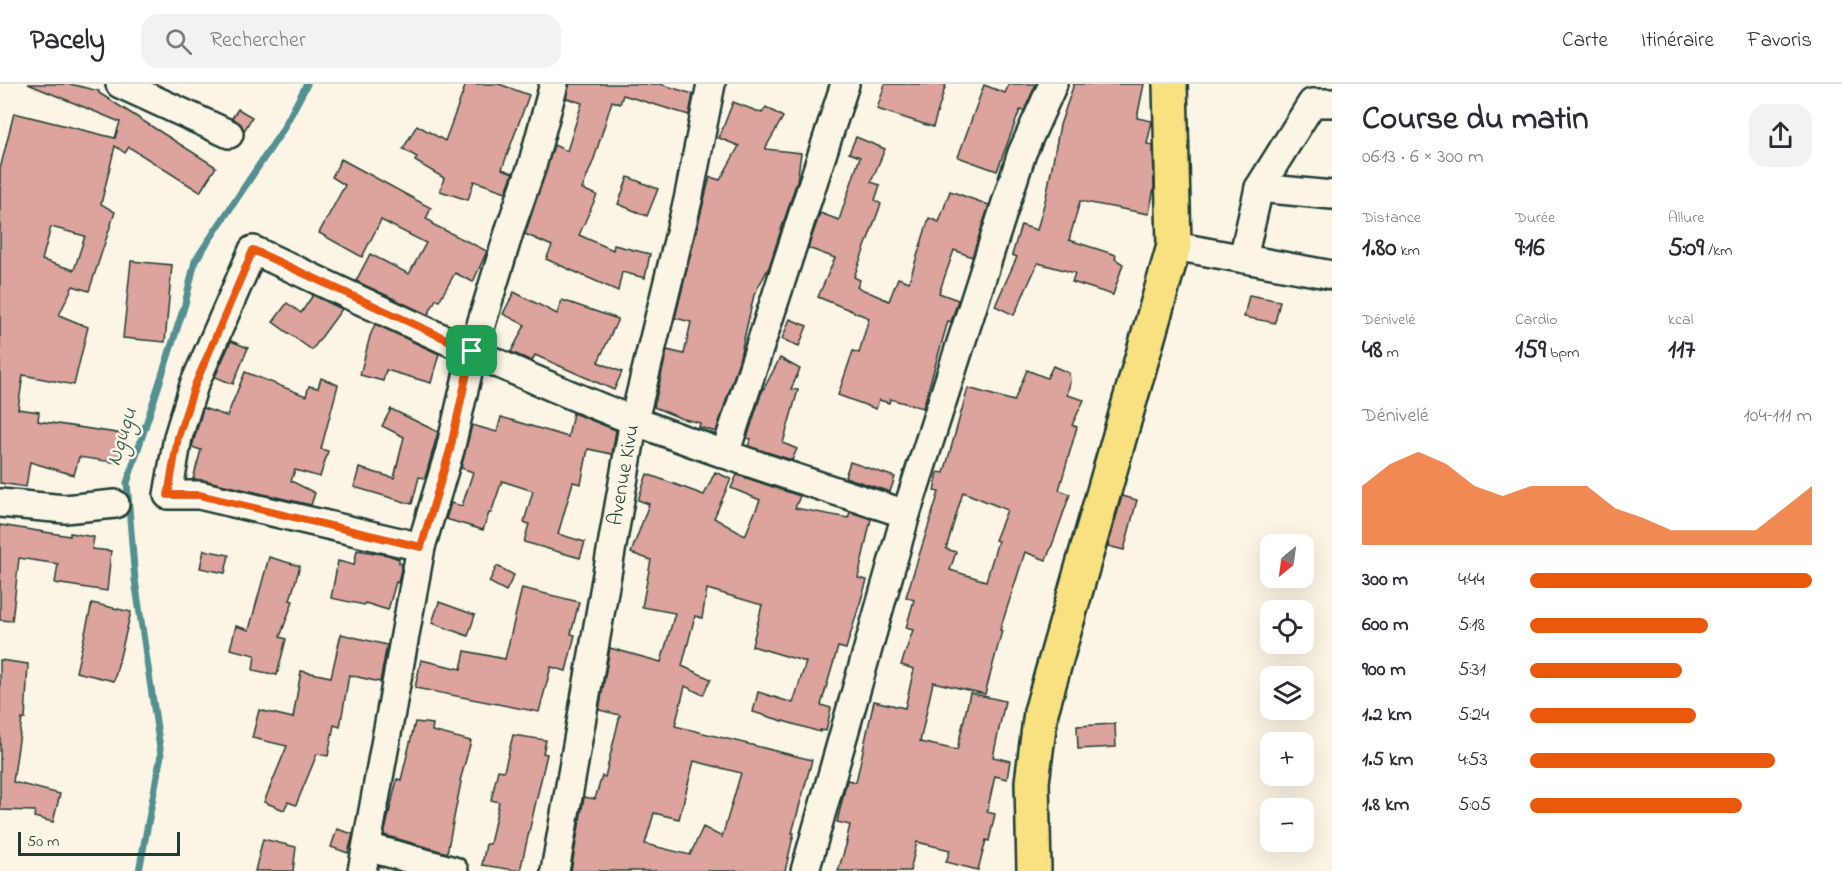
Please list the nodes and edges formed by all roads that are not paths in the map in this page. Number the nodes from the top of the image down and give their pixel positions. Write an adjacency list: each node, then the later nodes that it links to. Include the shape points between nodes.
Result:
1 (120, 84): 8 (street)
2 (554, 84): 14 (street, via 532,166)
3 (711, 84): 15 (street, Avenue Kivu, via 688,200)
4 (844, 84): 16 (street)
5 (1053, 84): 19 (street, via 1022,153)
6 (1170, 84): 11 (main road)
7 (1332, 103): 9 (street, via 1312,103)
8 (230, 134)
9 (1259, 188): 10 (street); 12 (street)
10 (1332, 195)
11 (1174, 246): 12 (street); 25 (main road, via 1041,712 1032,782)
12 (1243, 258): 13 (street)
13 (1332, 275)
14 (472, 351): 15 (street); 20 (street, via 450,450); 20 (street, via 253,250 195,385 178,437 168,495 199,495)
15 (634, 420): 16 (street); 23 (street, Avenue Kivu)
16 (725, 454): 19 (street)
17 (0, 503): 18 (street, via 65,509)
18 (115, 504)
19 (906, 514): 24 (street)
20 (421, 547): 21 (street)
21 (364, 859): 22 (street)
22 (454, 871)
23 (555, 871)
24 (805, 871)
25 (1034, 871)

